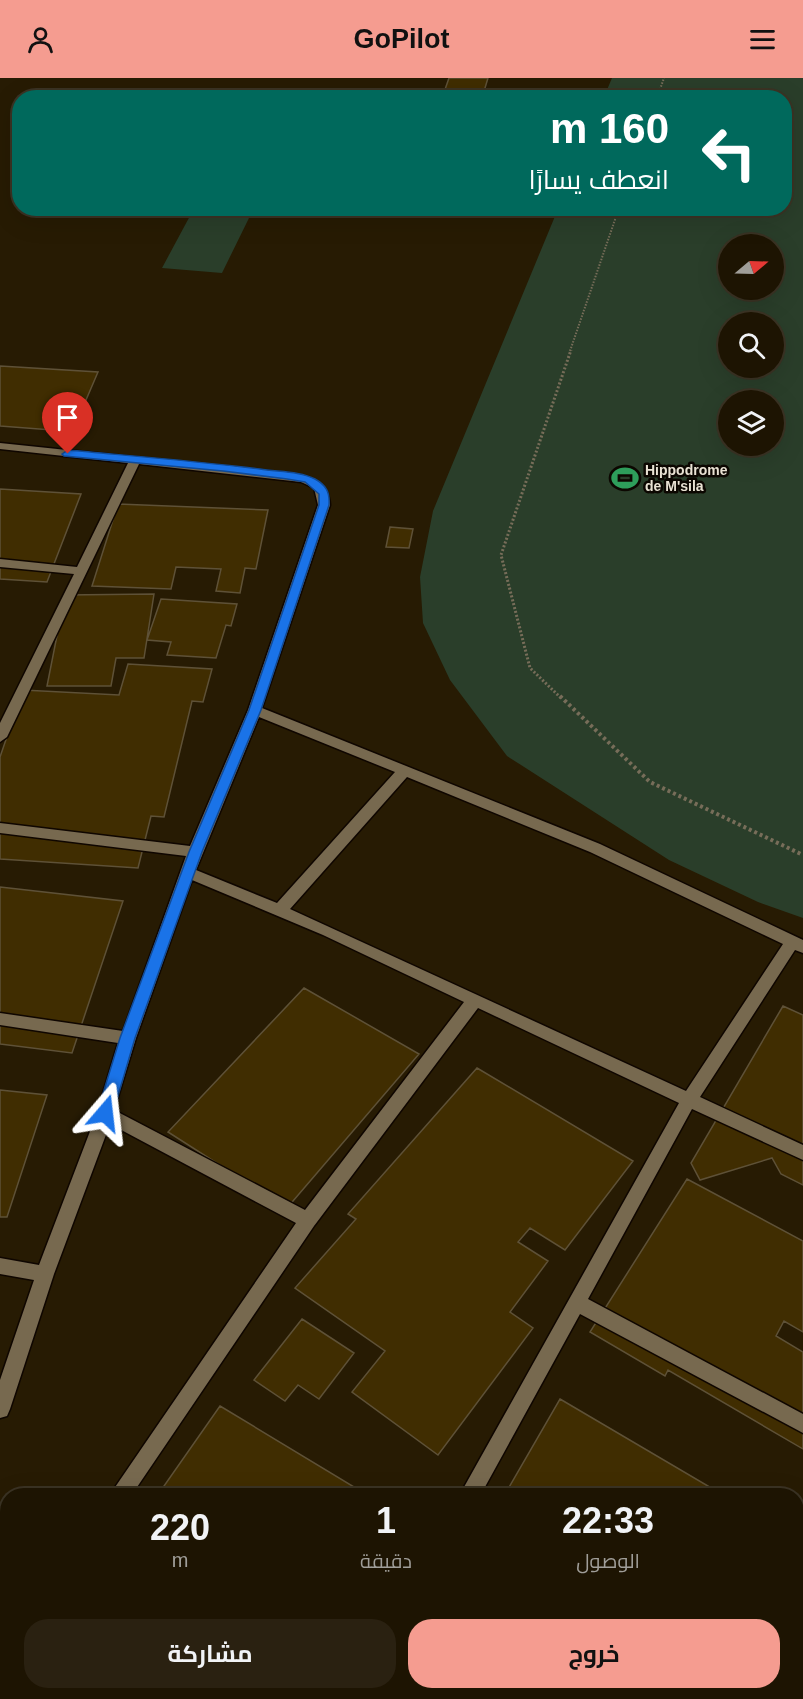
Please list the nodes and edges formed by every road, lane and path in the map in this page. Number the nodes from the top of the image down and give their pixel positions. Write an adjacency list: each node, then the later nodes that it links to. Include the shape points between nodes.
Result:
1 (616, 216): 11 (path, via 501,555 530,668 650,782)
2 (0, 446): 3 (street)
3 (135, 461): 5 (street); 6 (street, via 287,476 309,480 325,494)
4 (0, 563): 5 (street)
5 (82, 571): 7 (street)
6 (255, 710): 8 (street); 10 (street)
7 (0, 737)
8 (405, 770): 13 (street); 14 (street, via 595,848)
9 (0, 828): 10 (street)
10 (195, 852): 12 (street)
11 (803, 855)
12 (189, 873): 13 (street); 17 (street)
13 (279, 911): 15 (street)
14 (797, 945): 18 (street)
15 (475, 1000): 18 (street); 21 (street)
16 (0, 1019): 17 (street)
17 (128, 1038): 19 (street)
18 (690, 1098): 20 (street); 24 (street)
19 (105, 1113): 21 (street); 23 (street)
20 (803, 1153)
21 (308, 1220): 27 (street)
22 (0, 1266): 23 (street)
23 (45, 1274): 25 (street)
24 (576, 1302): 26 (street); 28 (street)
25 (0, 1409)
26 (803, 1424)
27 (124, 1488)
28 (473, 1488)

